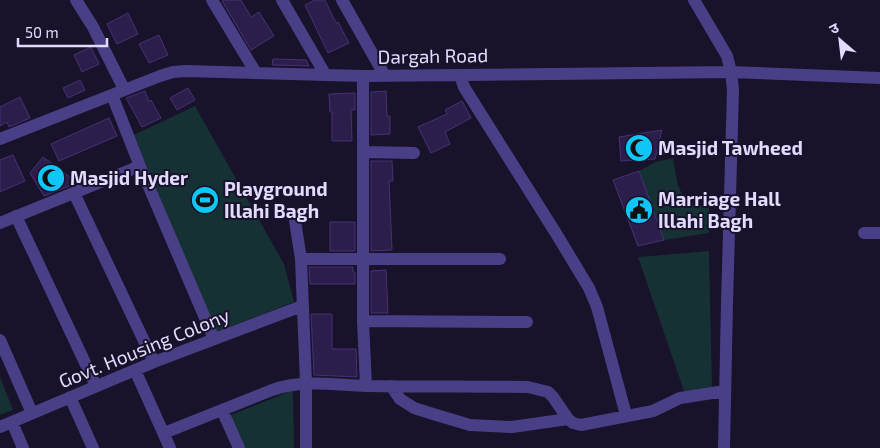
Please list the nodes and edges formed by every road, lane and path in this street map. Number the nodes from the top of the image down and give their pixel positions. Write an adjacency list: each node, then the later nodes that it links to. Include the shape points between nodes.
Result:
1 (76, 0): 13 (street, via 93,27)
2 (212, 0): 7 (street)
3 (282, 0): 8 (street)
4 (342, 0): 11 (street)
5 (694, 0): 6 (street)
6 (732, 72): 9 (street, Dargah Road); 12 (street, Dargah Road); 39 (street)
7 (256, 73): 8 (street, Dargah Road); 13 (street, Dargah Road, via 173,72)
8 (325, 74): 10 (street, Dargah Road)
9 (460, 75): 11 (street, Dargah Road); 43 (street, via 464,87 588,288 597,307)
10 (364, 76): 11 (street, Dargah Road); 15 (street)
11 (385, 76)
12 (880, 78)
13 (118, 92): 14 (street, Dargah Road); 17 (street)
14 (0, 139)
15 (362, 152): 16 (street); 25 (street)
16 (414, 153)
17 (140, 166): 18 (street); 30 (street)
18 (74, 193): 19 (street); 33 (street)
19 (16, 216): 21 (street); 36 (street)
20 (295, 221): 24 (street)
21 (0, 223)
22 (864, 233): 23 (street)
23 (880, 233)
24 (301, 259): 25 (street); 27 (street)
25 (363, 259): 26 (street); 28 (street)
26 (500, 259)
27 (302, 306): 30 (street, Govt. Housing Colony); 35 (street)
28 (363, 321): 29 (street); 37 (street)
29 (527, 322)
30 (214, 339): 33 (street, Govt. Housing Colony)
31 (0, 340): 32 (street)
32 (4, 359): 42 (street)
33 (154, 362): 34 (street, Govt. Housing Colony)
34 (135, 370): 36 (street, Govt. Housing Colony); 46 (street)
35 (306, 383): 37 (street); 41 (street, via 284,386); 51 (street)
36 (96, 386): 40 (street, Govt. Housing Colony)
37 (366, 386): 38 (street)
38 (391, 386): 44 (street, via 400,399 414,408 470,425 512,427); 44 (street, via 528,387 548,392)
39 (725, 391): 43 (street, via 680,398 653,410); 52 (street)
40 (70, 397): 42 (street, Govt. Housing Colony); 48 (street)
41 (222, 410): 46 (street); 50 (street)
42 (32, 413): 45 (street, Govt. Housing Colony)
43 (626, 415): 44 (street, via 581,424)
44 (568, 419)
45 (6, 425): 47 (street)
46 (164, 433): 49 (street)
47 (23, 448)
48 (93, 448)
49 (170, 448)
50 (239, 448)
51 (306, 448)
52 (724, 448)

